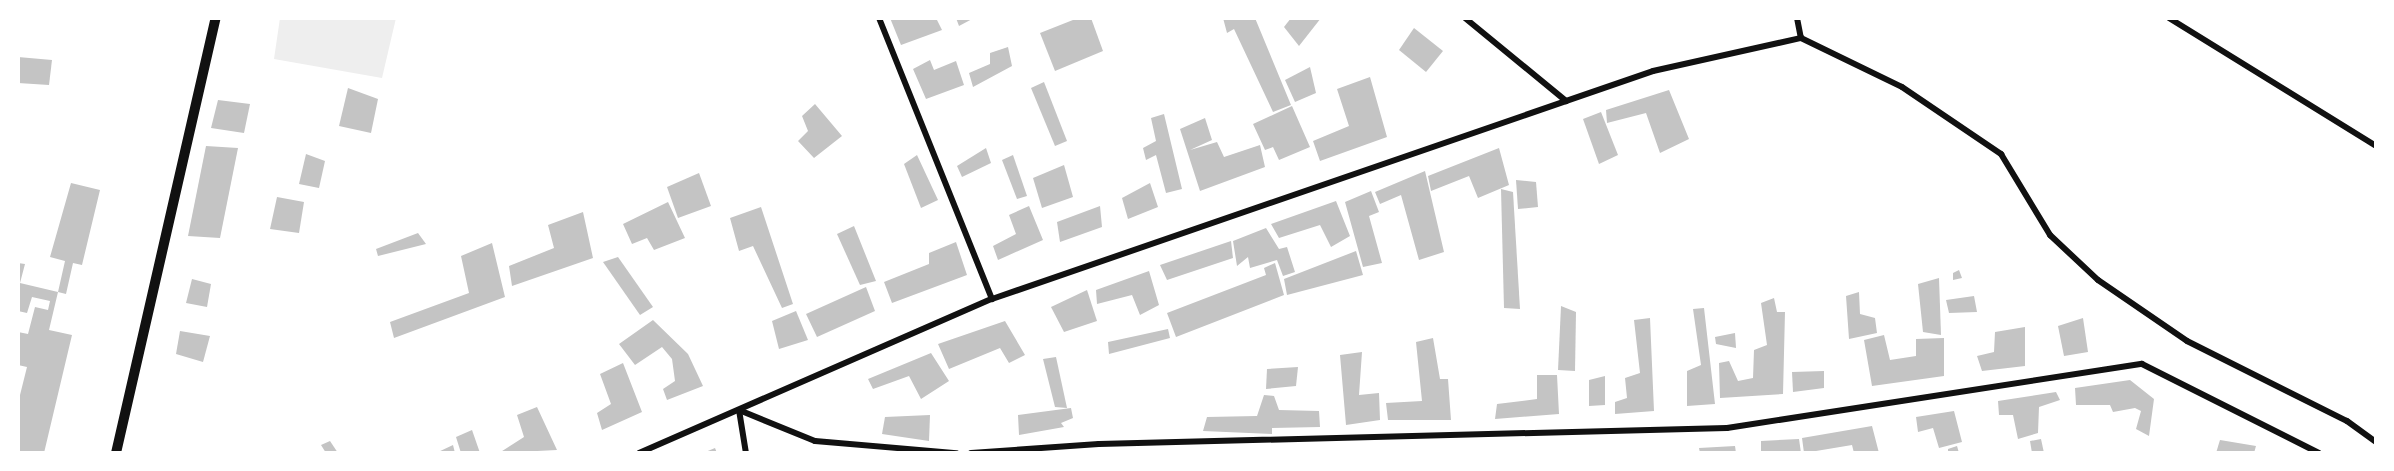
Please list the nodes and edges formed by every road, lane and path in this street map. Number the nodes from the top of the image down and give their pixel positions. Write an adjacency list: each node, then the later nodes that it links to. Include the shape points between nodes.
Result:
1 (216, 18): 12 (street)
2 (879, 18): 9 (street)
3 (1465, 18): 7 (street)
4 (1797, 18): 6 (street)
5 (2169, 18): 8 (street)
6 (1801, 38): 7 (street, via 1653,71); 11 (street, via 1902,87 2001,154 2050,235 2098,280 2187,340 2347,421)
7 (1566, 101): 9 (street)
8 (2376, 146)
9 (992, 299): 10 (street)
10 (739, 410): 13 (street); 14 (street); 15 (street, via 815,441)
11 (2376, 442)
12 (116, 453)
13 (639, 453)
14 (746, 453)
15 (956, 453)
16 (971, 453): 17 (street, via 1099,444 1727,428 2142,364)
17 (2319, 453)

